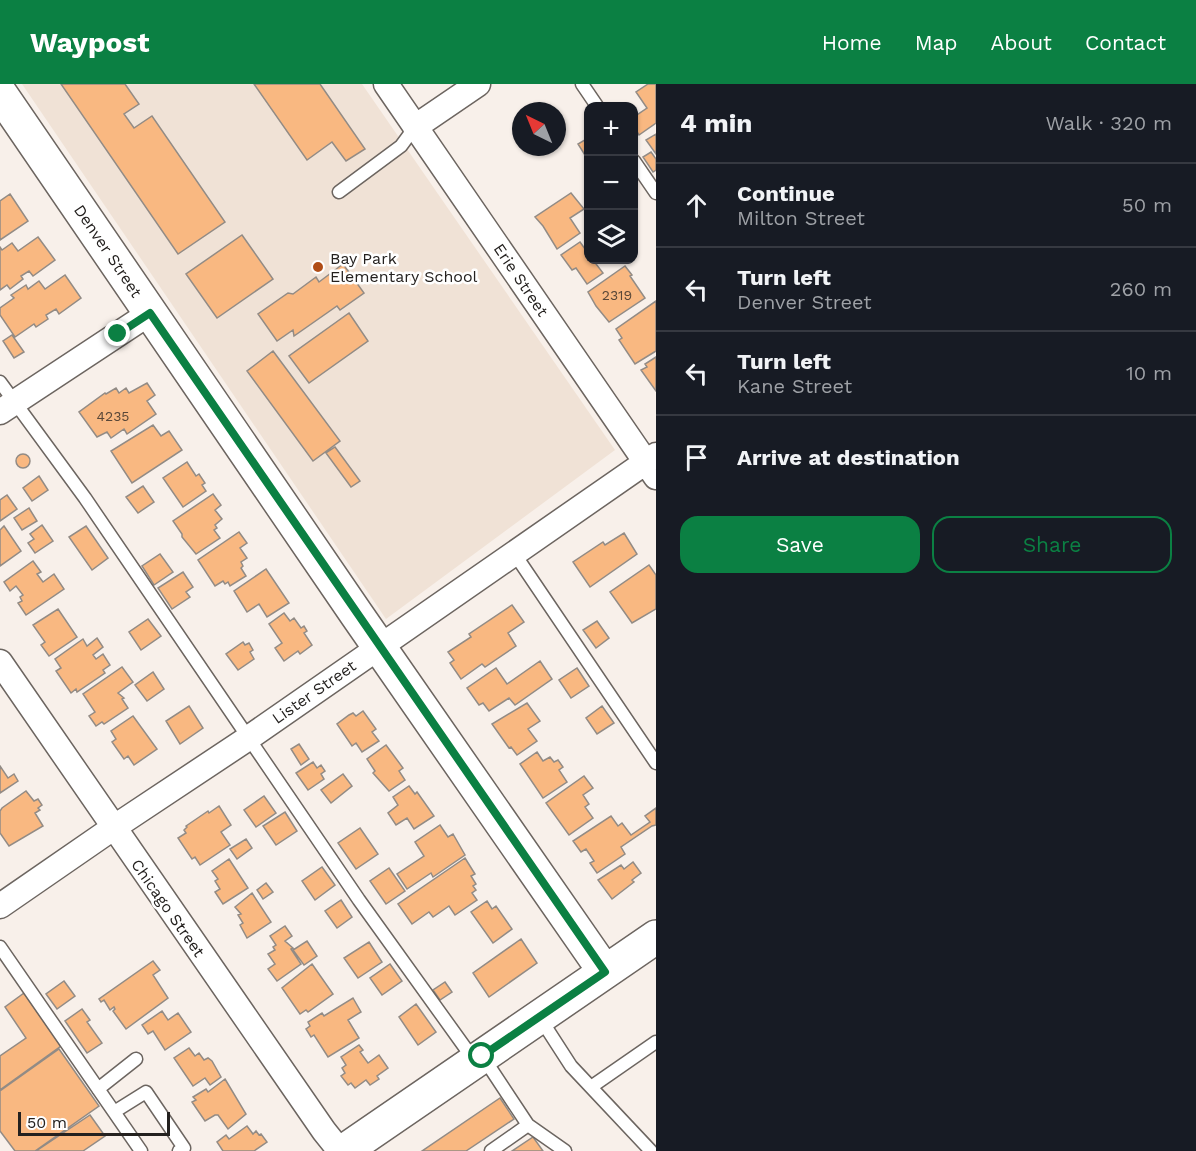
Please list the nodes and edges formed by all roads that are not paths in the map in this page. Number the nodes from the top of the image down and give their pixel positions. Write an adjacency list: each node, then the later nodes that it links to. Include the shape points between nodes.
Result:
1 (386, 84): 6 (street, Erie Street)
2 (478, 84): 6 (street)
3 (582, 84): 5 (lane)
4 (0, 93): 10 (street, Denver Street)
5 (594, 102)
6 (415, 127): 8 (lane, via 401,146); 13 (street, Erie Street)
7 (638, 168): 9 (lane)
8 (339, 192)
9 (656, 193)
10 (150, 313): 12 (street); 15 (street, Denver Street)
11 (0, 382): 12 (lane)
12 (7, 407): 17 (lane, via 85,498)
13 (653, 464): 14 (street, Lister Street)
14 (514, 553): 15 (street, Lister Street); 18 (lane)
15 (380, 646): 17 (street, Lister Street); 23 (street, Denver Street)
16 (0, 662): 19 (street, Chicago Street)
17 (247, 739): 19 (street, Lister Street); 27 (lane, via 358,900)
18 (656, 764)
19 (113, 828): 20 (street, Lister Street); 34 (street, Chicago Street, via 317,1122)
20 (0, 906)
21 (656, 937): 23 (street)
22 (0, 947): 29 (lane)
23 (605, 972): 24 (street)
24 (539, 1017): 27 (street); 28 (lane, via 571,1066)
25 (656, 1042): 28 (lane)
26 (136, 1059): 29 (lane)
27 (478, 1059): 31 (lane); 34 (street)
28 (591, 1087): 37 (lane)
29 (98, 1089): 30 (lane)
30 (114, 1112): 32 (lane); 33 (lane, via 146,1092 184,1148)
31 (528, 1125): 35 (lane); 36 (lane)
32 (141, 1151)
33 (180, 1151)
34 (342, 1151)
35 (491, 1151)
36 (565, 1151)
37 (651, 1151)

